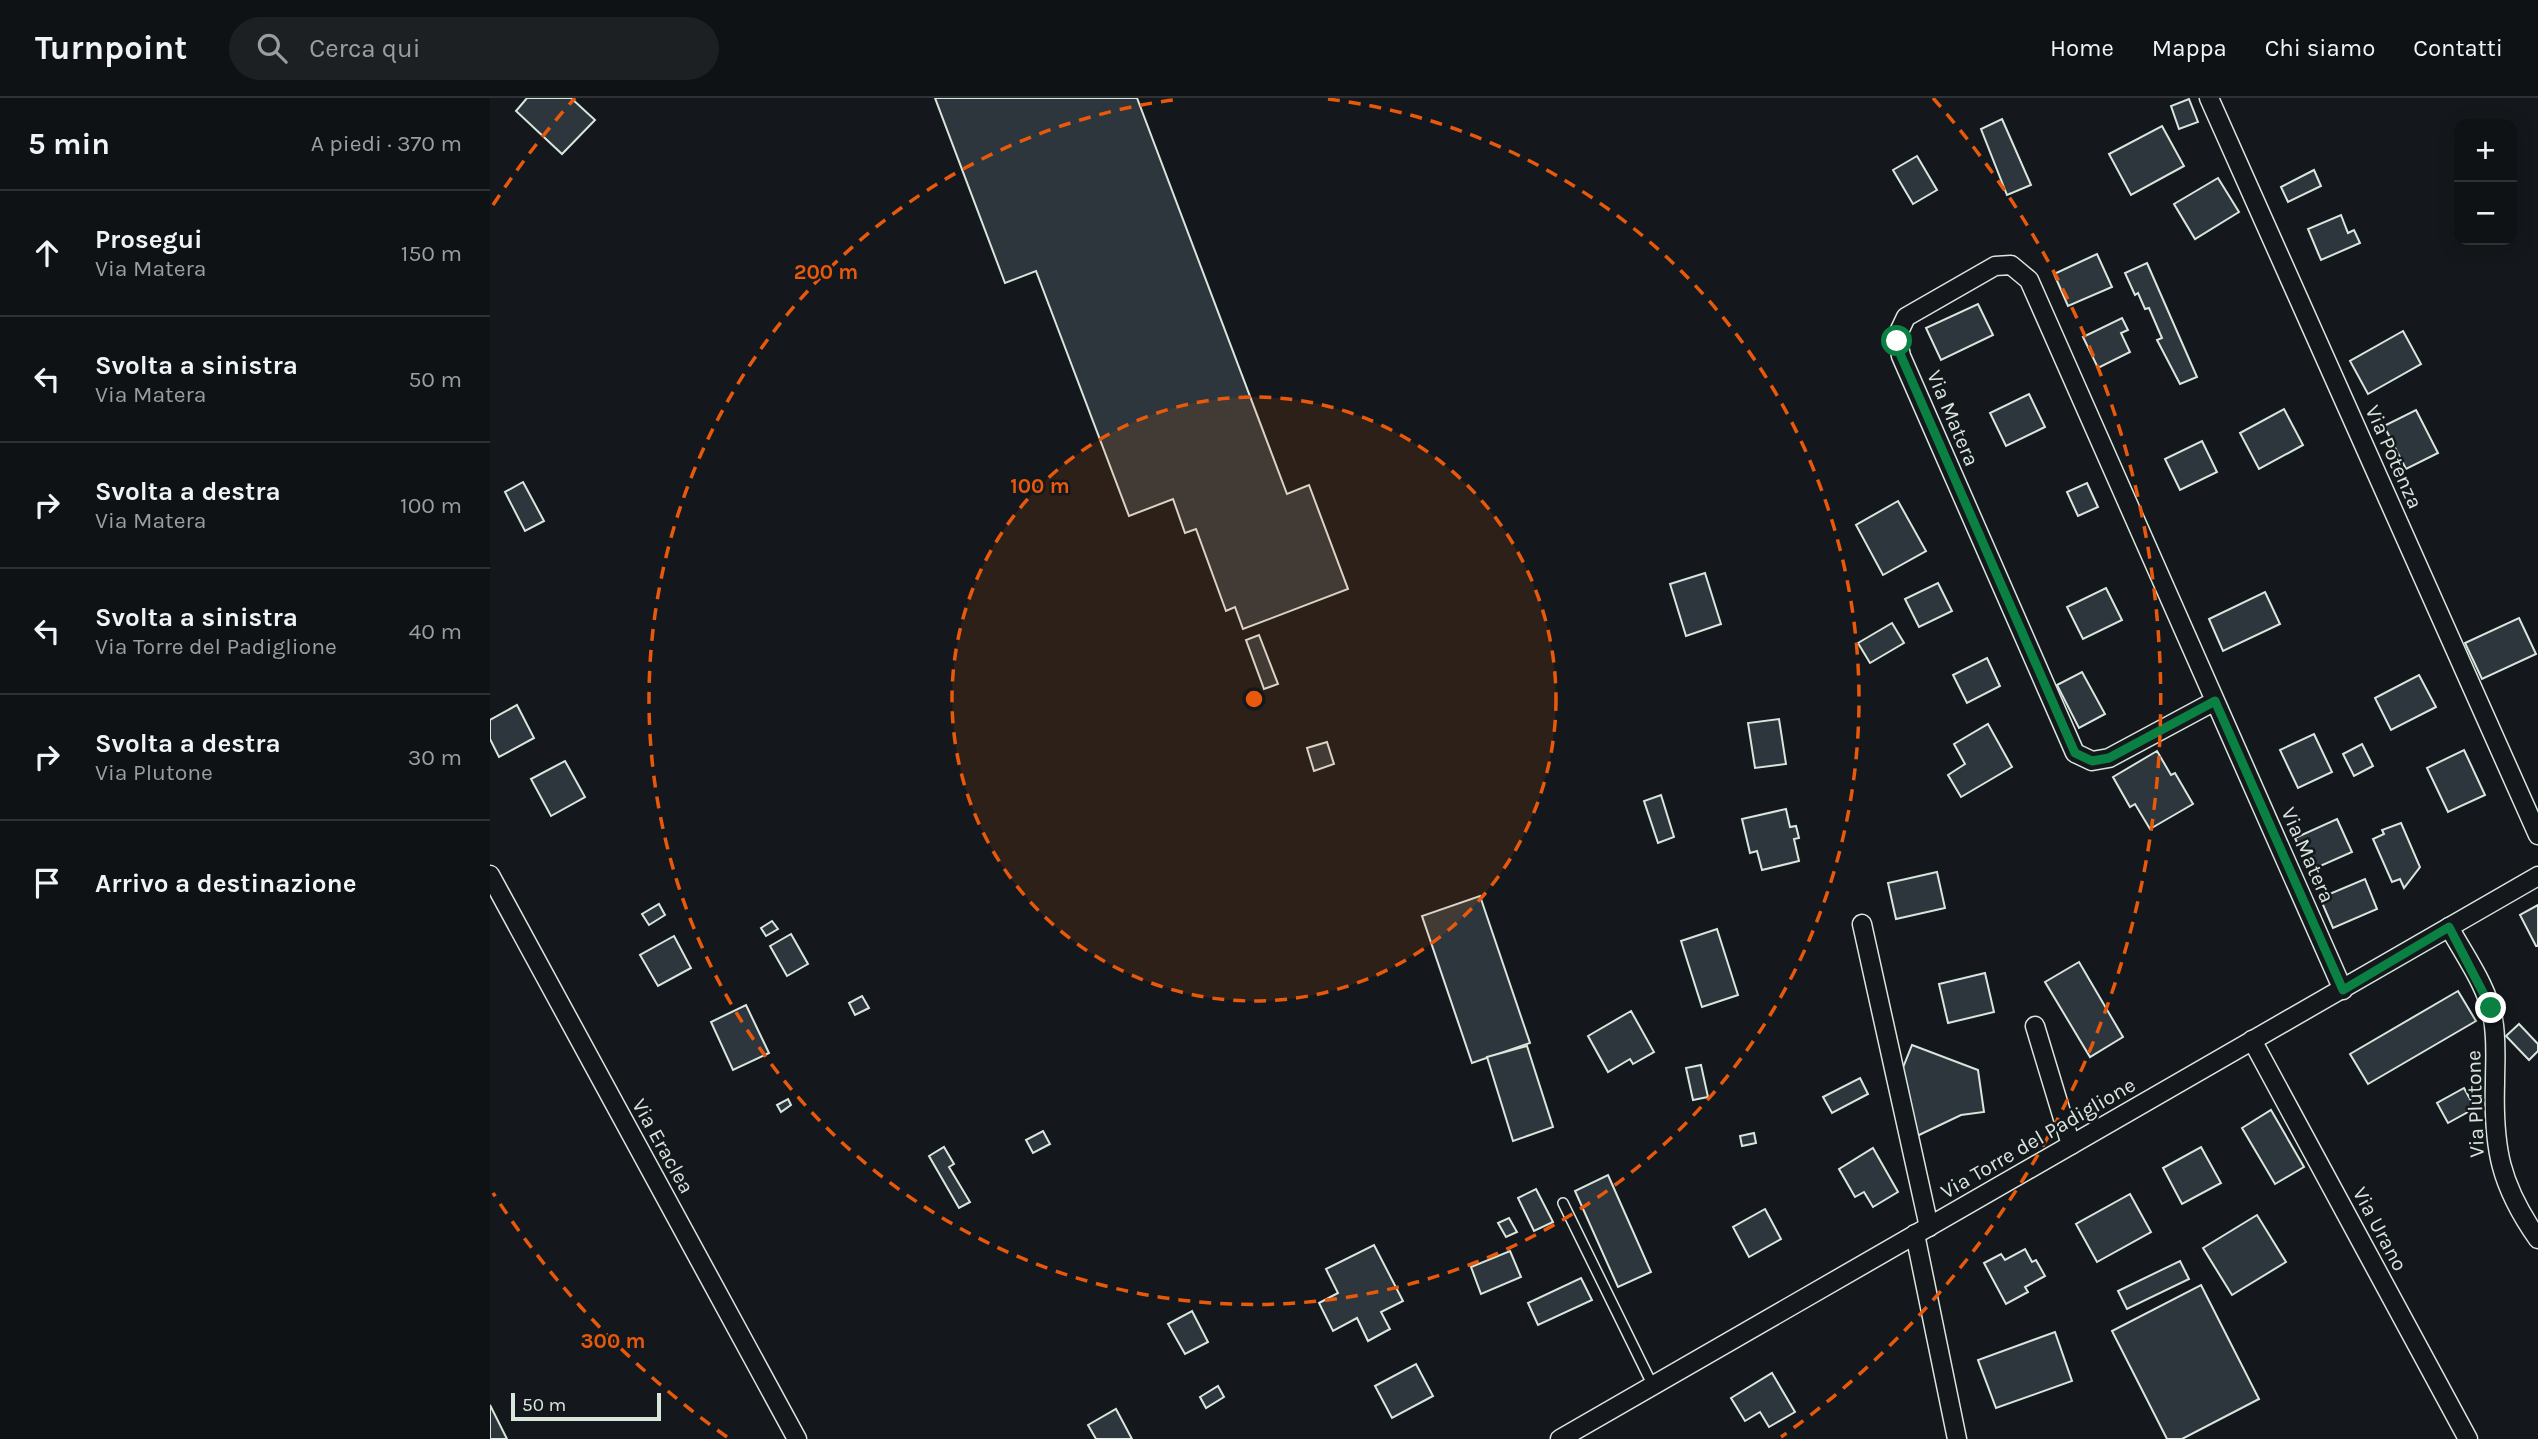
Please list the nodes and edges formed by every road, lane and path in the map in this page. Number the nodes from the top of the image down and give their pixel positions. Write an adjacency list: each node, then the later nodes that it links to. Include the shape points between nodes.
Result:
1 (2209, 98): 3 (street, Via Potenza)
2 (2215, 701): 2 (street, Via Matera, via 2023,272 2011,265 1991,267 1906,317 1898,336 1901,356 2075,753 2092,761 2109,758); 8 (street, Via Matera)
3 (2538, 835)
4 (490, 875): 16 (street, Via Eraclea)
5 (2538, 876): 7 (street, Via Torre del Padiglione)
6 (1861, 924): 13 (street)
7 (2449, 927): 8 (street, Via Torre del Padiglione); 14 (street, Via Plutone, via 2491,1008 2496,1040 2497,1159 2513,1200)
8 (2343, 990): 10 (street, Via Torre del Padiglione)
9 (2035, 1026): 11 (street)
10 (2252, 1040): 11 (street, Via Torre del Padiglione); 19 (street, Via Urano)
11 (2071, 1144): 13 (street, Via Torre del Padiglione)
12 (1563, 1203): 15 (lane)
13 (1922, 1231): 15 (street, Via Torre del Padiglione); 18 (street)
14 (2538, 1239)
15 (1653, 1386): 17 (street, Via Torre del Padiglione)
16 (797, 1439)
17 (1560, 1439)
18 (1957, 1439)
19 (2468, 1439)

